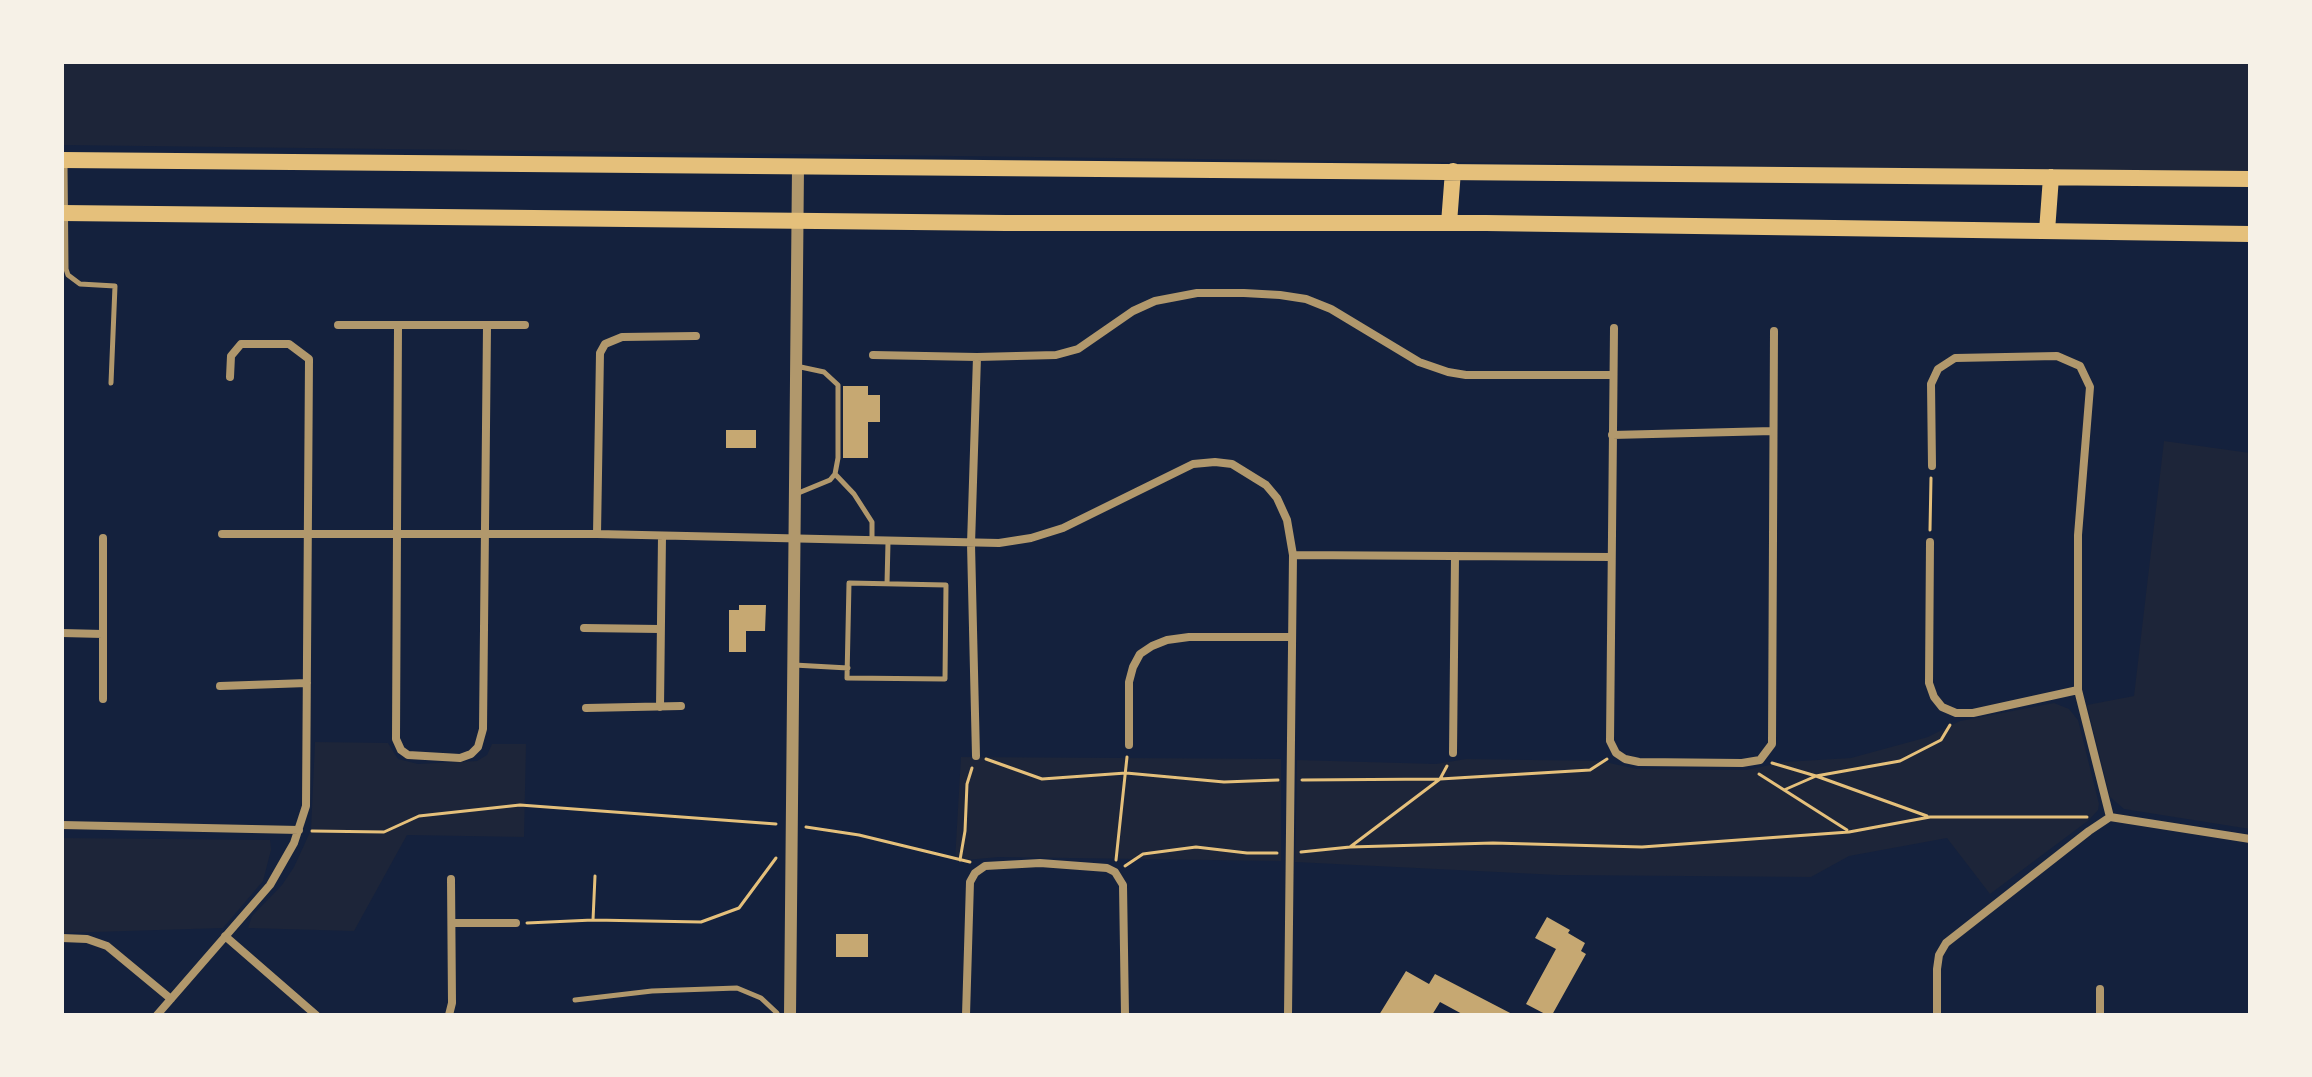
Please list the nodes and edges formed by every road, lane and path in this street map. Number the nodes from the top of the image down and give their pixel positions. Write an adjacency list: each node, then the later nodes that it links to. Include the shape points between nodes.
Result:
1 (64, 160): 2 (main road); 6 (lane)
2 (798, 167): 3 (main road); 7 (street)
3 (1453, 171): 4 (main road); 8 (main road)
4 (2051, 177): 5 (main road); 9 (main road)
5 (2250, 179)
6 (64, 213): 7 (main road); 23 (lane, via 68,275 80,284 115,286)
7 (796, 219): 8 (main road); 20 (street)
8 (1449, 223): 9 (main road)
9 (2047, 231): 10 (main road)
10 (2250, 234)
11 (338, 325): 13 (street)
12 (525, 325): 14 (street)
13 (398, 326): 14 (street); 29 (street)
14 (487, 326): 31 (street)
15 (1614, 328): 21 (street)
16 (1774, 331): 24 (street)
17 (696, 336): 32 (street, via 622,337 605,344 600,353)
18 (873, 355): 19 (street)
19 (977, 357): 21 (street, via 1065,353 1155,301 1197,293 1244,293 1293,297 1331,309 1419,362 1448,372); 40 (street)
20 (795, 365): 27 (lane, via 824,372 838,385); 28 (street)
21 (1613, 375): 25 (street)
22 (230, 377): 33 (street, via 231,356 241,344 289,344 309,359)
23 (111, 383)
24 (1773, 431): 25 (street); 63 (street, via 1773,729 1772,744)
25 (1612, 435): 43 (street)
26 (1932, 466): 39 (path); 54 (street, via 1931,384 1938,369 1955,358 2057,356 2080,366 2090,387 2078,535)
27 (835, 474): 28 (lane); 37 (lane, via 872,522)
28 (794, 495): 36 (street)
29 (397, 533): 31 (street); 31 (street, via 396,739 408,755 460,758 478,747 483,729); 33 (street)
30 (222, 534): 33 (street)
31 (483, 534): 32 (street)
32 (597, 534): 34 (street)
33 (308, 535): 52 (street)
34 (662, 536): 36 (street); 46 (street)
35 (103, 538): 48 (street)
36 (794, 539): 37 (street); 50 (street)
37 (872, 541): 38 (street)
38 (888, 542): 40 (street); 44 (lane)
39 (1930, 542): 59 (street, via 1929,683 1942,707)
40 (971, 544): 41 (street, via 1031,538 1063,528 1170,473 1215,462 1232,464 1277,498); 62 (street)
41 (1293, 555): 42 (street); 49 (street)
42 (1455, 557): 43 (street); 61 (street)
43 (1611, 557): 64 (street, via 1610,741 1616,753 1639,762)
44 (887, 584): 51 (lane, via 849,583); 51 (lane, via 946,585 945,679 847,678)
45 (584, 628): 46 (street)
46 (660, 629): 57 (street)
47 (62, 633): 48 (street)
48 (103, 634): 55 (street)
49 (1291, 637): 60 (street, via 1189,637 1167,640 1140,654 1129,682); 76 (street)
50 (793, 665): 51 (lane); 91 (street)
51 (848, 668)
52 (307, 683): 53 (street); 72 (street, via 306,806)
53 (220, 686)
54 (2078, 690): 59 (street); 68 (street)
55 (103, 699)
56 (681, 706): 57 (street)
57 (660, 707): 58 (street)
58 (586, 708)
59 (1956, 713): 65 (path, via 1941,740 1900,761)
60 (1129, 745): 80 (path)
61 (1453, 753): 75 (path, via 1440,779)
62 (976, 756): 78 (path, via 967,784)
63 (1760, 760): 64 (street); 65 (path)
64 (1742, 763): 66 (path)
65 (1816, 776): 66 (path); 67 (path)
66 (1784, 790): 73 (path)
67 (1930, 817): 68 (path); 73 (path)
68 (2110, 817): 74 (street); 98 (street, via 1946,943 1937,969)
69 (780, 824): 72 (path, via 520,805 419,816 384,832)
70 (62, 825): 72 (street)
71 (805, 827): 78 (path)
72 (299, 830): 86 (street, via 270,885)
73 (1849, 832): 75 (path, via 1642,847)
74 (2250, 839)
75 (1350, 847): 76 (path)
76 (1290, 853): 80 (path, via 1196,847 1143,854); 97 (street)
77 (779, 855): 83 (path, via 739,908 701,922)
78 (960, 860): 79 (path)
79 (985, 866): 80 (street, via 1097,865); 95 (street, via 970,882)
80 (1115, 872): 96 (street, via 1123,885 1125,907)
81 (595, 876): 83 (path)
82 (451, 879): 84 (street)
83 (593, 920): 85 (path)
84 (454, 923): 85 (street); 94 (street)
85 (516, 923)
86 (225, 936): 89 (street); 93 (street)
87 (62, 938): 89 (street, via 107,946)
88 (2100, 989): 99 (street)
89 (171, 999): 92 (street)
90 (575, 1000): 91 (lane, via 737,988)
91 (783, 1014)
92 (157, 1015)
93 (316, 1015)
94 (449, 1015)
95 (966, 1015)
96 (1125, 1015)
97 (1288, 1015)
98 (1937, 1015)
99 (2100, 1015)

